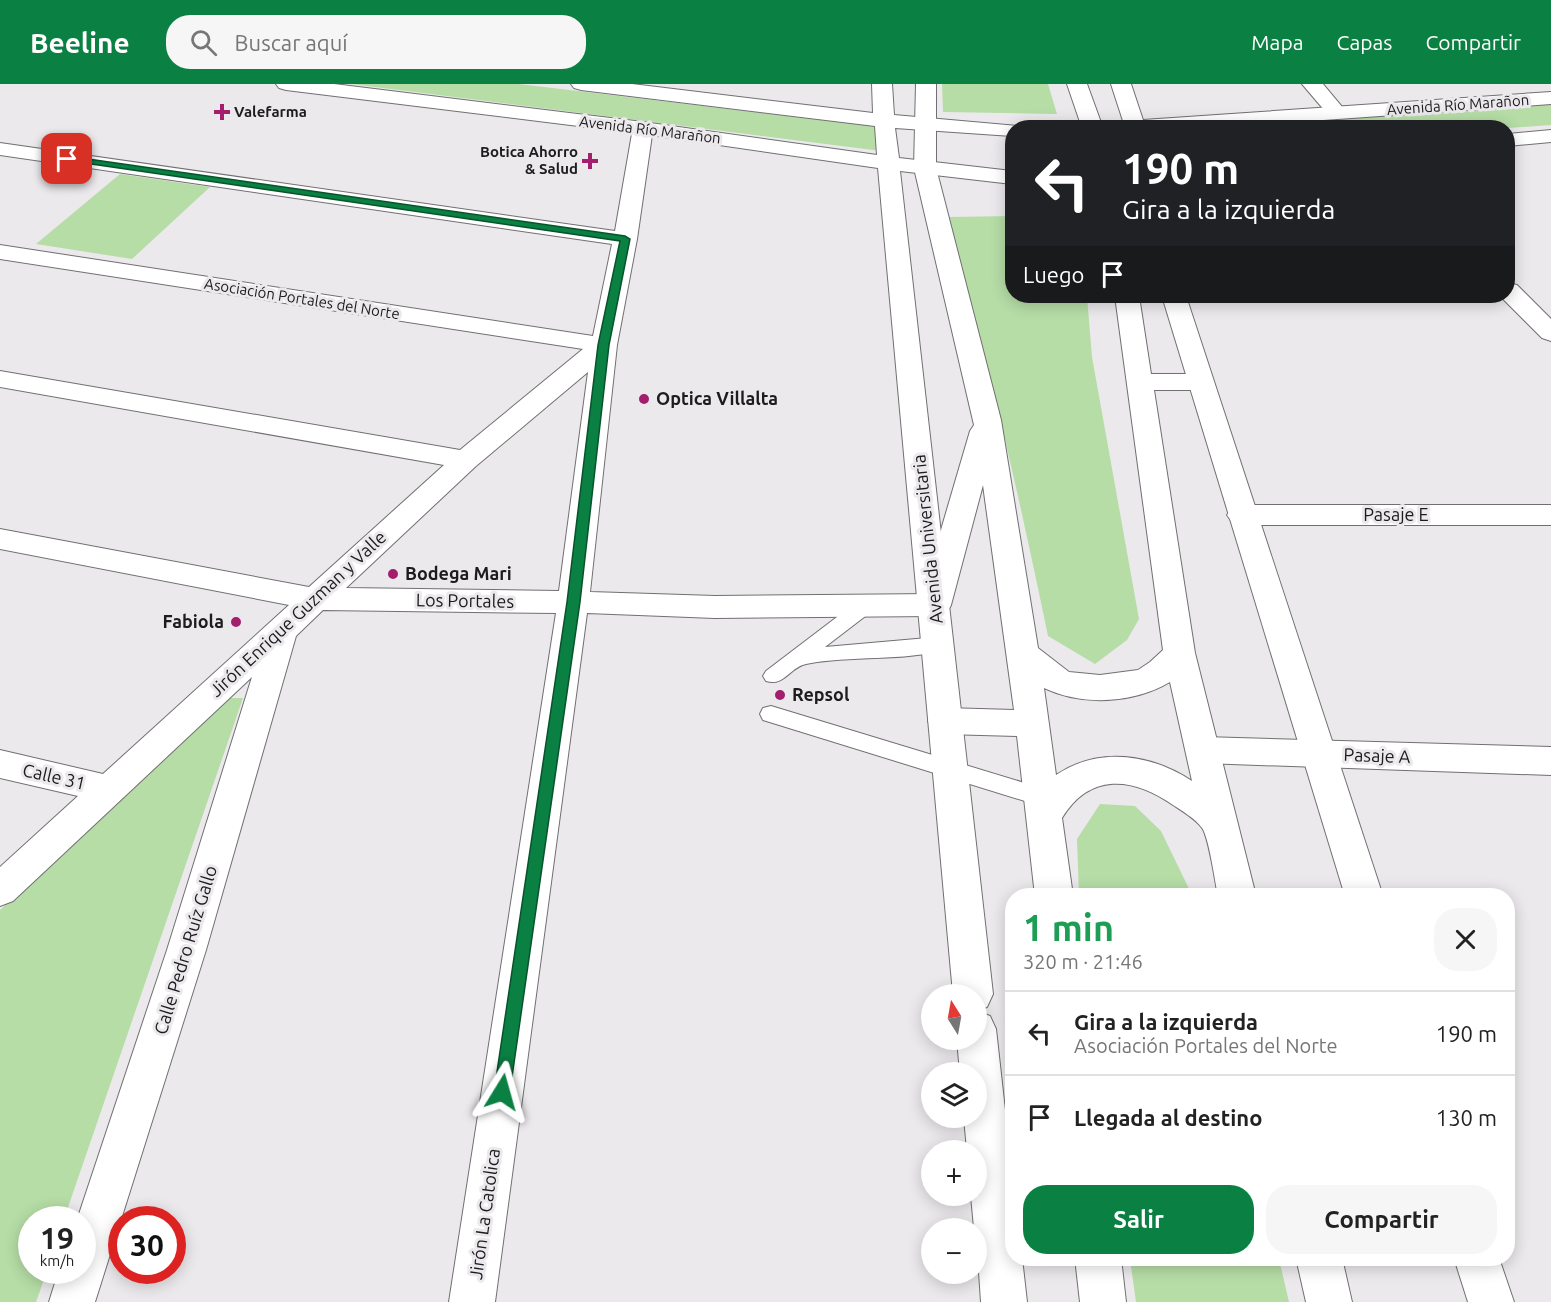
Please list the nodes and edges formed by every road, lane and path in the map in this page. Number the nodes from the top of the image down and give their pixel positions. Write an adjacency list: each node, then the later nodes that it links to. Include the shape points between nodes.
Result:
1 (286, 84): 16 (street, Avenida Río Marañon)
2 (581, 84): 8 (street)
3 (882, 84): 11 (street, Avenida Universitaria)
4 (926, 84): 15 (street)
5 (1077, 84): 12 (street)
6 (1121, 84): 13 (street)
7 (1312, 84): 10 (street)
8 (649, 88): 11 (street)
9 (1551, 98): 10 (street, Avenida Río Marañon)
10 (1338, 114): 14 (street, Avenida Río Marañon)
11 (884, 118): 15 (street); 21 (street, Avenida Universitaria)
12 (1089, 120)
13 (1133, 120)
14 (1244, 120)
15 (925, 123): 17 (street); 22 (street)
16 (643, 128): 21 (street, Avenida Río Marañon); 24 (street, Jirón La Catolica)
17 (1005, 129)
18 (1551, 136): 19 (street)
19 (1515, 139)
20 (0, 149): 24 (street)
21 (889, 162): 22 (street, Avenida Río Marañon); 41 (street, Avenida Universitaria)
22 (926, 168): 23 (street, Avenida Río Marañon); 34 (street)
23 (1005, 176)
24 (625, 239): 30 (street, Jirón La Catolica)
25 (0, 252): 30 (street, Asociación Portales del Norte)
26 (1515, 297): 29 (street)
27 (1128, 303): 32 (street)
28 (1176, 303): 33 (street)
29 (1551, 333)
30 (604, 345): 35 (street, Jirón Enrique Guzman y Valle); 40 (street, Jirón La Catolica)
31 (0, 379): 35 (street)
32 (1140, 382): 33 (street); 46 (street)
33 (1200, 382): 36 (street)
34 (987, 420): 41 (street); 45 (street)
35 (466, 460): 39 (street, Jirón Enrique Guzman y Valle)
36 (1242, 515): 37 (street, Pasaje E); 53 (street)
37 (1551, 515)
38 (0, 539): 39 (street, Los Portales)
39 (314, 599): 40 (street, Los Portales); 43 (street, Jirón Enrique Guzman y Valle)
40 (573, 602): 42 (street, Los Portales, via 715,607); 72 (street, Jirón La Catolica)
41 (935, 605): 42 (street, Los Portales); 44 (street, Avenida Universitaria)
42 (865, 606): 47 (lane)
43 (282, 628): 57 (street, Jirón Enrique Guzman y Valle); 66 (street, Calle Pedro Ruíz Gallo, via 138,1106)
44 (939, 644): 47 (lane); 50 (street, Avenida Universitaria)
45 (1023, 652): 46 (street, via 1042,672 1063,683 1098,688 1131,684 1159,674); 51 (street)
46 (1179, 653): 52 (street)
47 (797, 657): 48 (lane)
48 (773, 675)
49 (771, 714): 56 (lane)
50 (945, 721): 51 (street); 56 (street, Avenida Universitaria)
51 (1030, 723): 58 (street)
52 (1203, 750): 53 (street, Pasaje A); 59 (street)
53 (1320, 754): 54 (street, Pasaje A); 62 (street)
54 (1551, 761)
55 (0, 764): 57 (street, Calle 31)
56 (951, 769): 58 (lane); 64 (street, Avenida Universitaria)
57 (108, 789): 63 (street, Jirón Enrique Guzman y Valle)
58 (1042, 806): 59 (street, via 1075,780 1100,771 1129,769 1158,777 1188,794); 60 (street)
59 (1221, 823): 61 (street)
60 (1052, 888)
61 (1235, 888)
62 (1362, 888)
63 (0, 890)
64 (972, 984)
65 (978, 1050): 73 (street)
66 (96, 1229)
67 (1099, 1266): 74 (street)
68 (1321, 1266): 75 (street)
69 (1479, 1266): 76 (street)
70 (78, 1284): 71 (street, Calle Pedro Ruíz Gallo)
71 (72, 1302)
72 (472, 1302)
73 (1004, 1302)
74 (1103, 1302)
75 (1329, 1302)
76 (1491, 1302)

